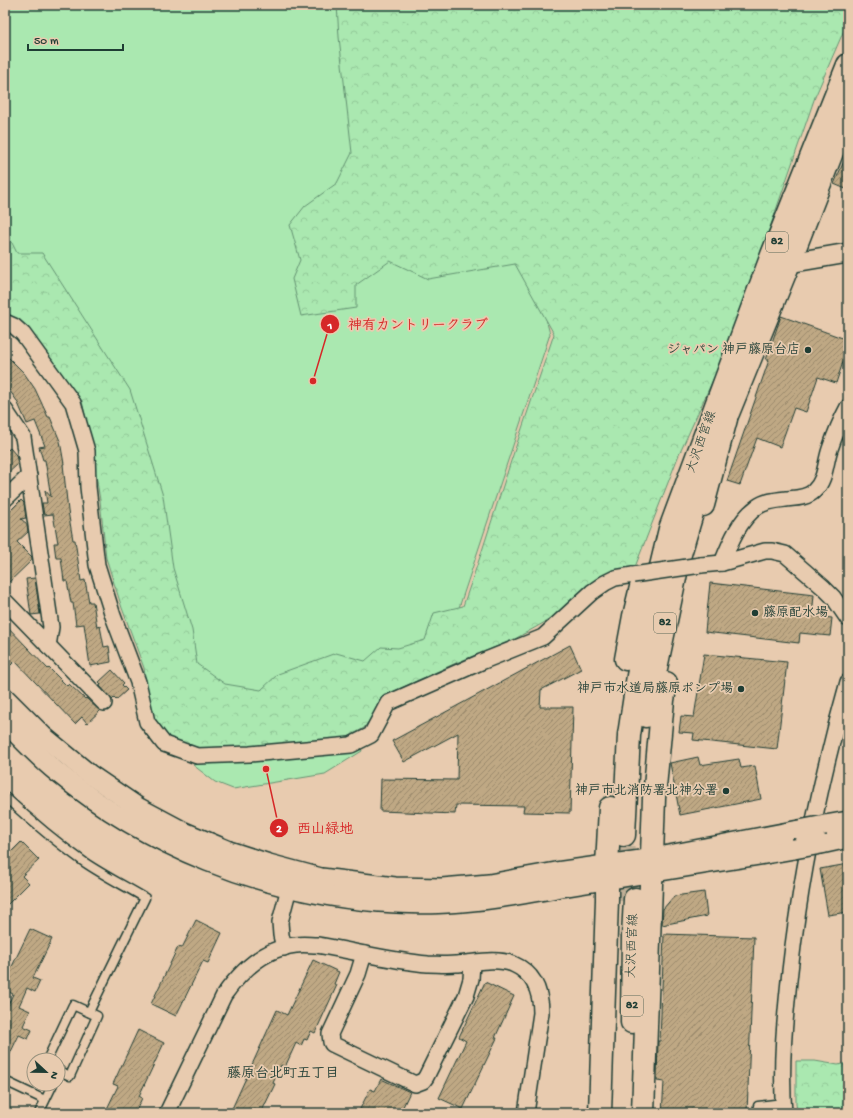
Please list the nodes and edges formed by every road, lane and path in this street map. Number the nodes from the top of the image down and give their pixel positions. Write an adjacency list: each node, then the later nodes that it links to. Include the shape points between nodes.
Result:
1 (848, 66): 4 (main road, 大沢西宮線 / 82)
2 (848, 111): 4 (main road, 大沢西宮線 / 82)
3 (848, 253): 4 (street)
4 (780, 259): 8 (main road, 大沢西宮線 / 82)
5 (5, 322): 11 (street, bridge, via 23,334 73,402 87,451 88,487 97,564 138,682 147,722 164,744 197,756 351,745 371,735 388,703 543,637 605,583 633,575)
6 (848, 407): 11 (street, via 830,449 822,481 814,492 803,497 758,506 743,520 729,544)
7 (5, 410): 9 (street, via 23,437)
8 (718, 419): 21 (main road, 大沢西宮線 / 82, via 680,554 658,654 645,720 640,778); 23 (main road, via 663,700 654,798); 24 (main road, via 687,453 674,480 662,511 634,616 615,739)
9 (29, 476): 10 (street); 14 (street, via 51,627)
10 (5, 499)
11 (722, 563): 13 (street, via 765,551 785,554 833,597)
12 (5, 601): 14 (street)
13 (848, 619)
14 (48, 646): 17 (street)
15 (848, 682): 35 (street, via 807,854 796,921 784,1026)
16 (5, 698): 24 (street, via 43,736 89,774 139,808 190,835 269,864 321,878 395,887 442,888 490,884 556,872)
17 (104, 703)
18 (5, 722): 25 (street, via 57,772 127,821 202,859 255,879)
19 (5, 797): 29 (lane, via 77,856 145,898)
20 (848, 820): 23 (street, bridge)
21 (631, 834)
22 (848, 838): 23 (street, bridge, via 794,849)
23 (652, 866): 24 (street); 42 (main road)
24 (606, 873): 25 (street, via 488,899 445,904 357,900); 39 (main road)
25 (289, 888): 26 (street, via 280,922)
26 (284, 948): 27 (street, via 317,945); 37 (street, via 254,961 224,995)
27 (364, 954): 28 (street, via 427,964); 28 (street, via 358,974 330,1034 331,1042 416,1084 426,1077 466,996)
28 (472, 963): 38 (street, via 496,961 513,965 529,974 538,991 541,1013)
29 (89, 1012): 30 (lane, via 73,1005); 31 (lane, via 97,1016 70,1076)
30 (51, 1052)
31 (66, 1075)
32 (5, 1082): 34 (lane)
33 (49, 1092): 34 (lane)
34 (45, 1100): 36 (lane)
35 (784, 1108): 43 (lane, via 758,1106)
36 (38, 1113)
37 (167, 1113)
38 (526, 1113)
39 (600, 1113)
40 (614, 1113): 41 (main road, 大沢西宮線 / 82, via 628,900 633,936)
41 (630, 1113)
42 (643, 1113)
43 (757, 1113)

